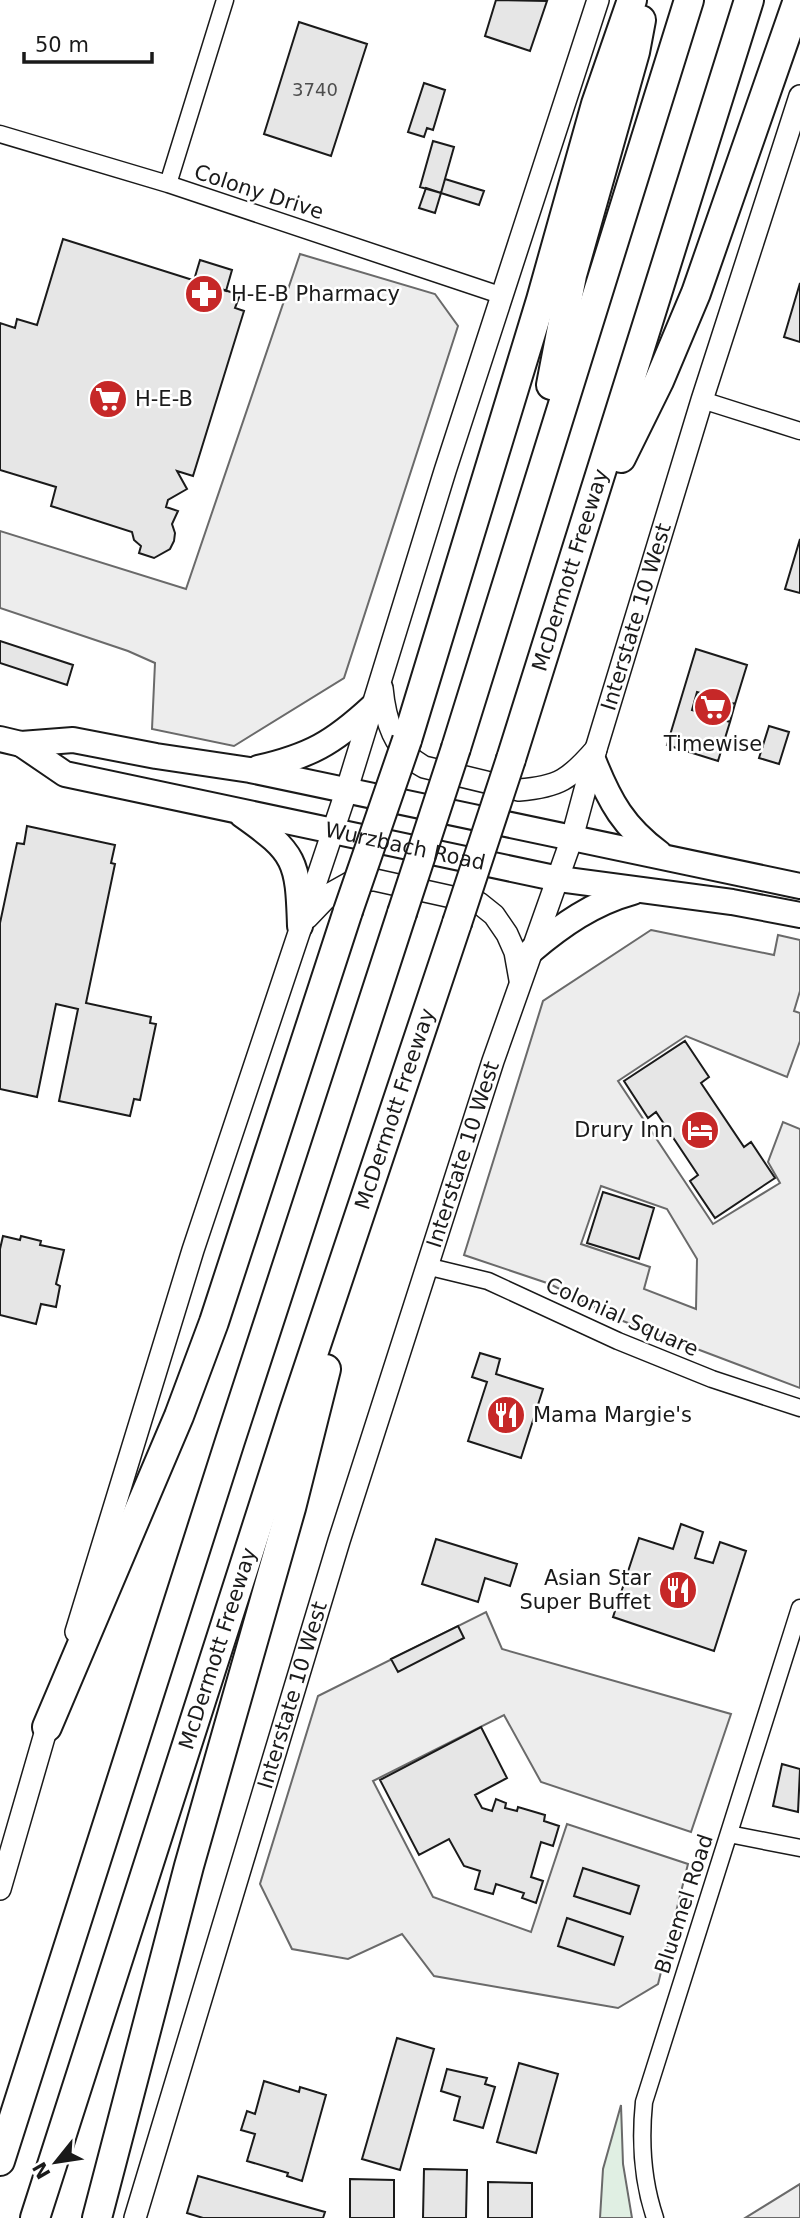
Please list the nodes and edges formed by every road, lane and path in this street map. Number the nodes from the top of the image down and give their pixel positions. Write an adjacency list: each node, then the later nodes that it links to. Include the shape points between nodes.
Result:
1 (225, 0): 10 (street)
2 (598, 0): 11 (main road)
3 (632, 0): 37 (highway, bridge, via 596,104 407,740 214,1322)
4 (644, 0): 14 (highway, via 635,51 572,275)
5 (688, 0): 14 (highway)
6 (749, 0): 15 (highway, McDermott Freeway)
7 (798, 0): 15 (highway, via 696,293)
8 (800, 96): 12 (main road, Interstate 10 West)
9 (0, 134): 10 (street, Colony Drive)
10 (168, 184): 11 (street, Colony Drive)
11 (503, 296): 16 (main road)
12 (702, 400): 13 (street); 19 (main road, Interstate 10 West)
13 (800, 431)
14 (523, 530): 41 (highway, bridge)
15 (579, 545): 33 (highway, McDermott Freeway, bridge)
16 (381, 679): 17 (main road); 19 (main road, via 389,726 411,760 424,767 519,790 558,783)
17 (372, 707): 20 (main road, via 317,750); 21 (main road)
18 (11, 742): 20 (main road, Wurzbach Road, via 73,740); 22 (main road, Wurzbach Road, via 65,774)
19 (595, 756): 24 (main road, Interstate 10 West); 25 (main road, via 611,803 644,842)
20 (250, 770): 21 (main road, Wurzbach Road)
21 (347, 789): 23 (main road); 24 (main road, Wurzbach Road)
22 (232, 809): 23 (main road, Wurzbach Road); 30 (main road, via 276,839 285,852 296,872)
23 (332, 831): 26 (main road, Wurzbach Road); 30 (main road)
24 (572, 838): 25 (main road, Wurzbach Road); 26 (main road, Interstate 10 West)
25 (663, 856): 27 (main road, Wurzbach Road)
26 (559, 879): 28 (main road, Wurzbach Road); 31 (main road, Interstate 10 West)
27 (800, 886)
28 (639, 891): 29 (main road, Wurzbach Road); 31 (main road, via 591,908)
29 (800, 915)
30 (300, 926): 32 (main road, via 330,894 355,880 375,880 479,903 507,934); 37 (main road, via 193,1250)
31 (531, 951): 32 (main road, Interstate 10 West)
32 (521, 982): 34 (main road, Interstate 10 West)
33 (377, 1163): 42 (highway, McDermott Freeway); 43 (highway, via 291,1508 189,1866)
34 (426, 1266): 35 (street, Colonial Square, via 488,1281 618,1341); 44 (main road, Interstate 10 West, via 338,1541)
35 (800, 1408)
36 (800, 1608): 38 (street, Bluemel Road)
37 (47, 1727): 40 (main road)
38 (729, 1834): 39 (street); 45 (street, Bluemel Road, via 643,2102 642,2168)
39 (800, 1849)
40 (0, 1889)
41 (0, 2161)
42 (35, 2218)
43 (97, 2218)
44 (135, 2218)
45 (655, 2218)

